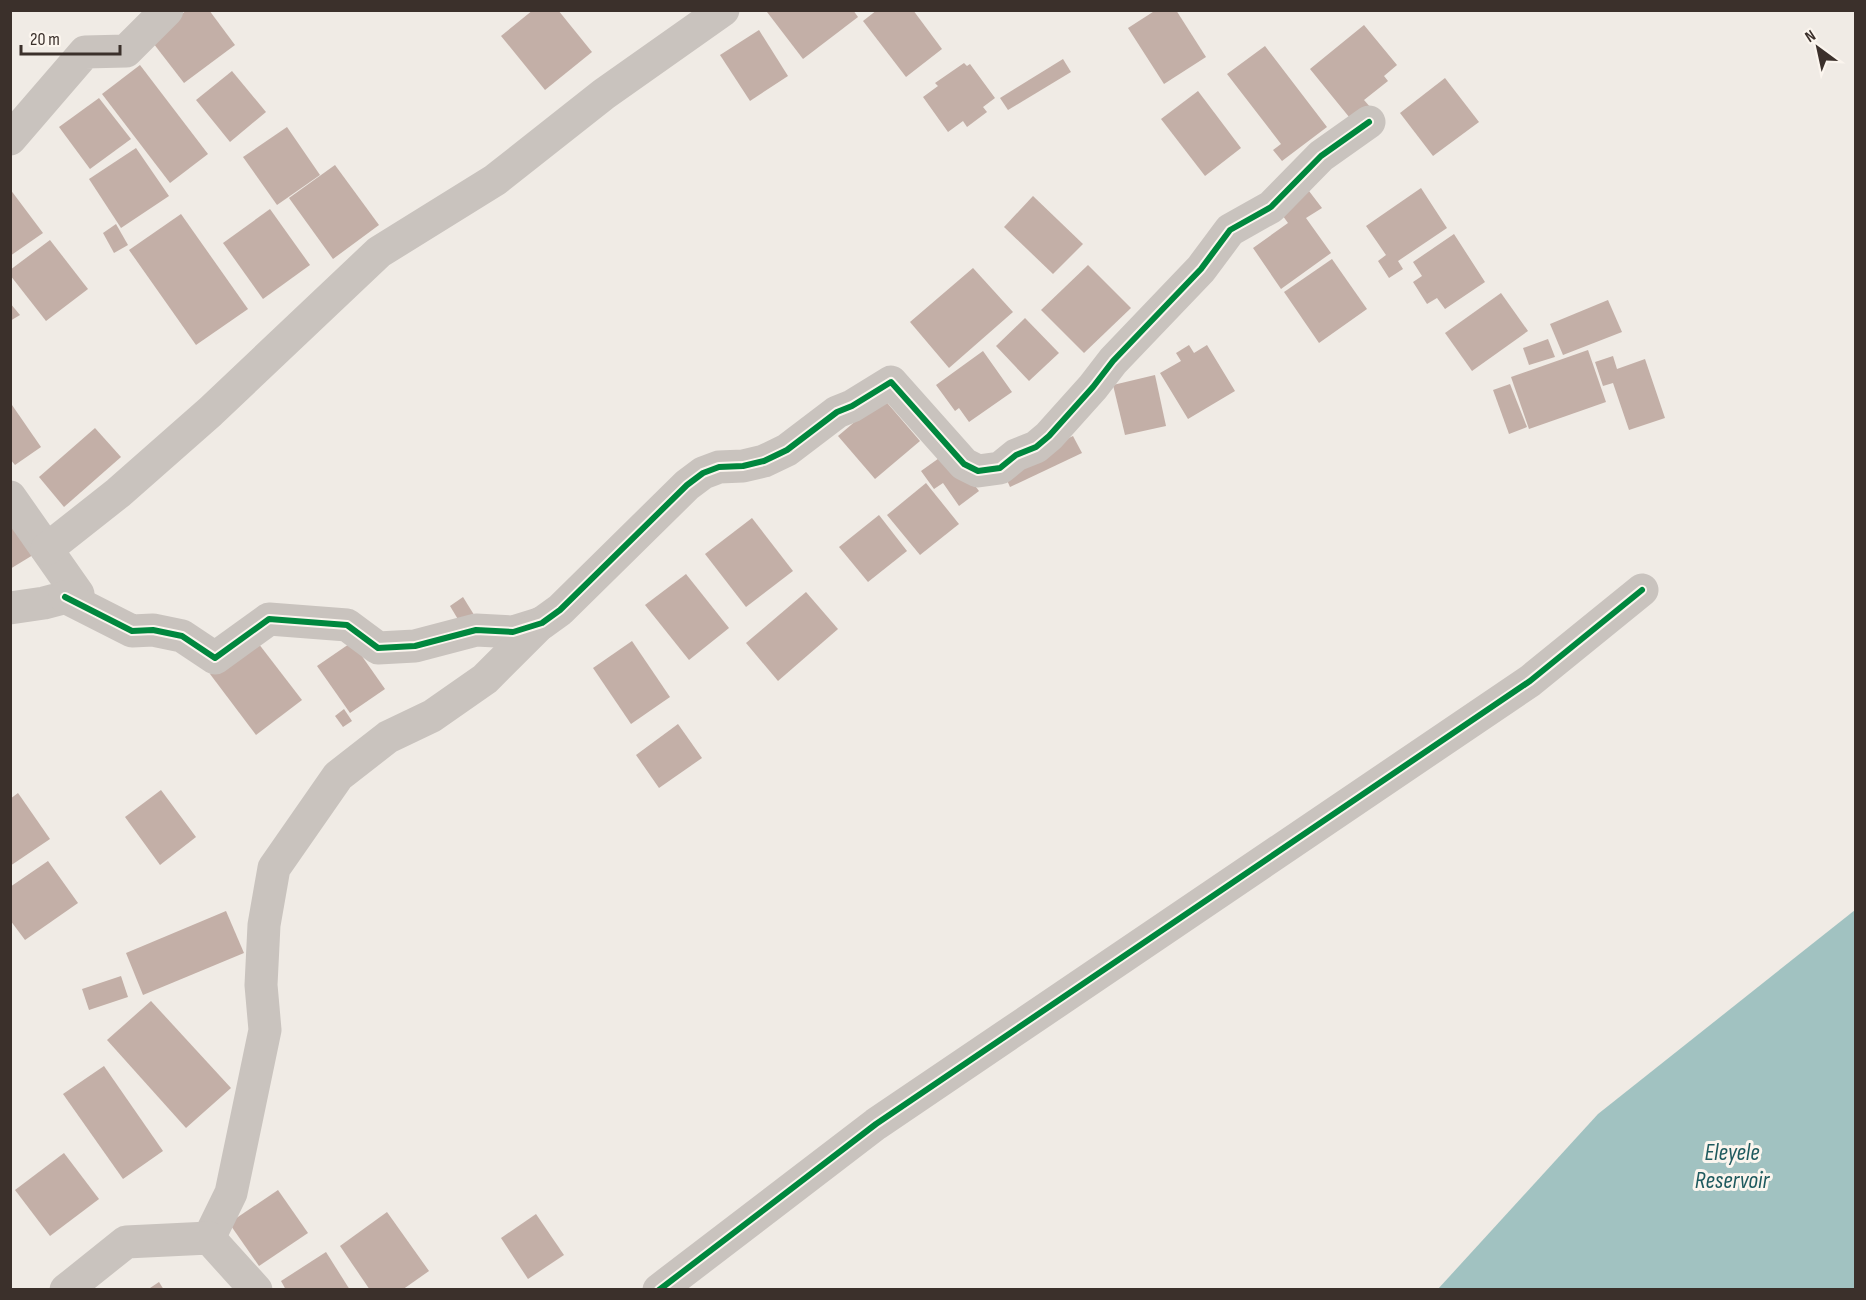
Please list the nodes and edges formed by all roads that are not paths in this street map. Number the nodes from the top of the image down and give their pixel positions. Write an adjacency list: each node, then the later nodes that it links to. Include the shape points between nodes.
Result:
1 (167, 10): 4 (street, via 126,51 84,52)
2 (723, 10): 6 (street, via 604,94 495,180 379,252 210,412)
3 (1369, 122): 10 (street, via 1321,156 1271,207 1230,230 1201,269 1036,447 1016,455 1000,468 978,471 964,464 891,382 837,412 787,450 764,461 703,473)
4 (10, 139)
5 (10, 497): 6 (street)
6 (47, 549): 8 (street, via 78,594)
7 (1642, 590): 14 (street, via 1530,681 876,1124)
8 (65, 597): 9 (street); 10 (street, via 132,631 153,630 182,636 215,658 269,619 347,625 378,648 415,646 476,630 513,632)
9 (10, 608)
10 (542, 623): 11 (street, via 485,679 432,716 388,737 338,776 274,868 262,961 265,1030 231,1193)
11 (209, 1238): 12 (street, via 126,1242); 13 (street)
12 (66, 1290)
13 (256, 1290)
14 (659, 1290)

